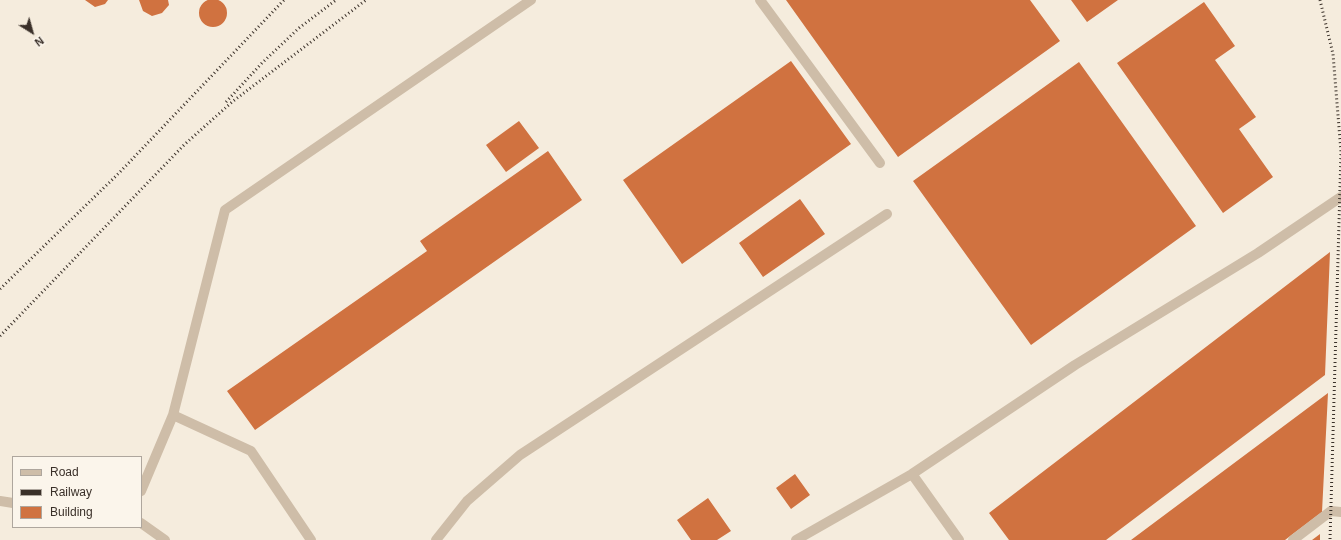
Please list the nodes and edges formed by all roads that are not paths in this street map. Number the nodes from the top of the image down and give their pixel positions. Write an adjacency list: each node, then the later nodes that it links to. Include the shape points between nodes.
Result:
1 (531, 0): 6 (street, via 225,210)
2 (760, 0): 3 (street)
3 (880, 164)
4 (1341, 197): 7 (street, via 1258,253 1075,365)
5 (887, 214): 15 (street, via 520,455 467,501)
6 (173, 415): 8 (street); 14 (street, via 251,451)
7 (912, 474): 16 (street); 17 (street)
8 (142, 489)
9 (0, 501): 10 (street)
10 (12, 503)
11 (1341, 512): 18 (street, via 1331,511)
12 (142, 524): 13 (street)
13 (165, 540)
14 (311, 540)
15 (436, 540)
16 (796, 540)
17 (959, 540)
18 (1293, 540)

